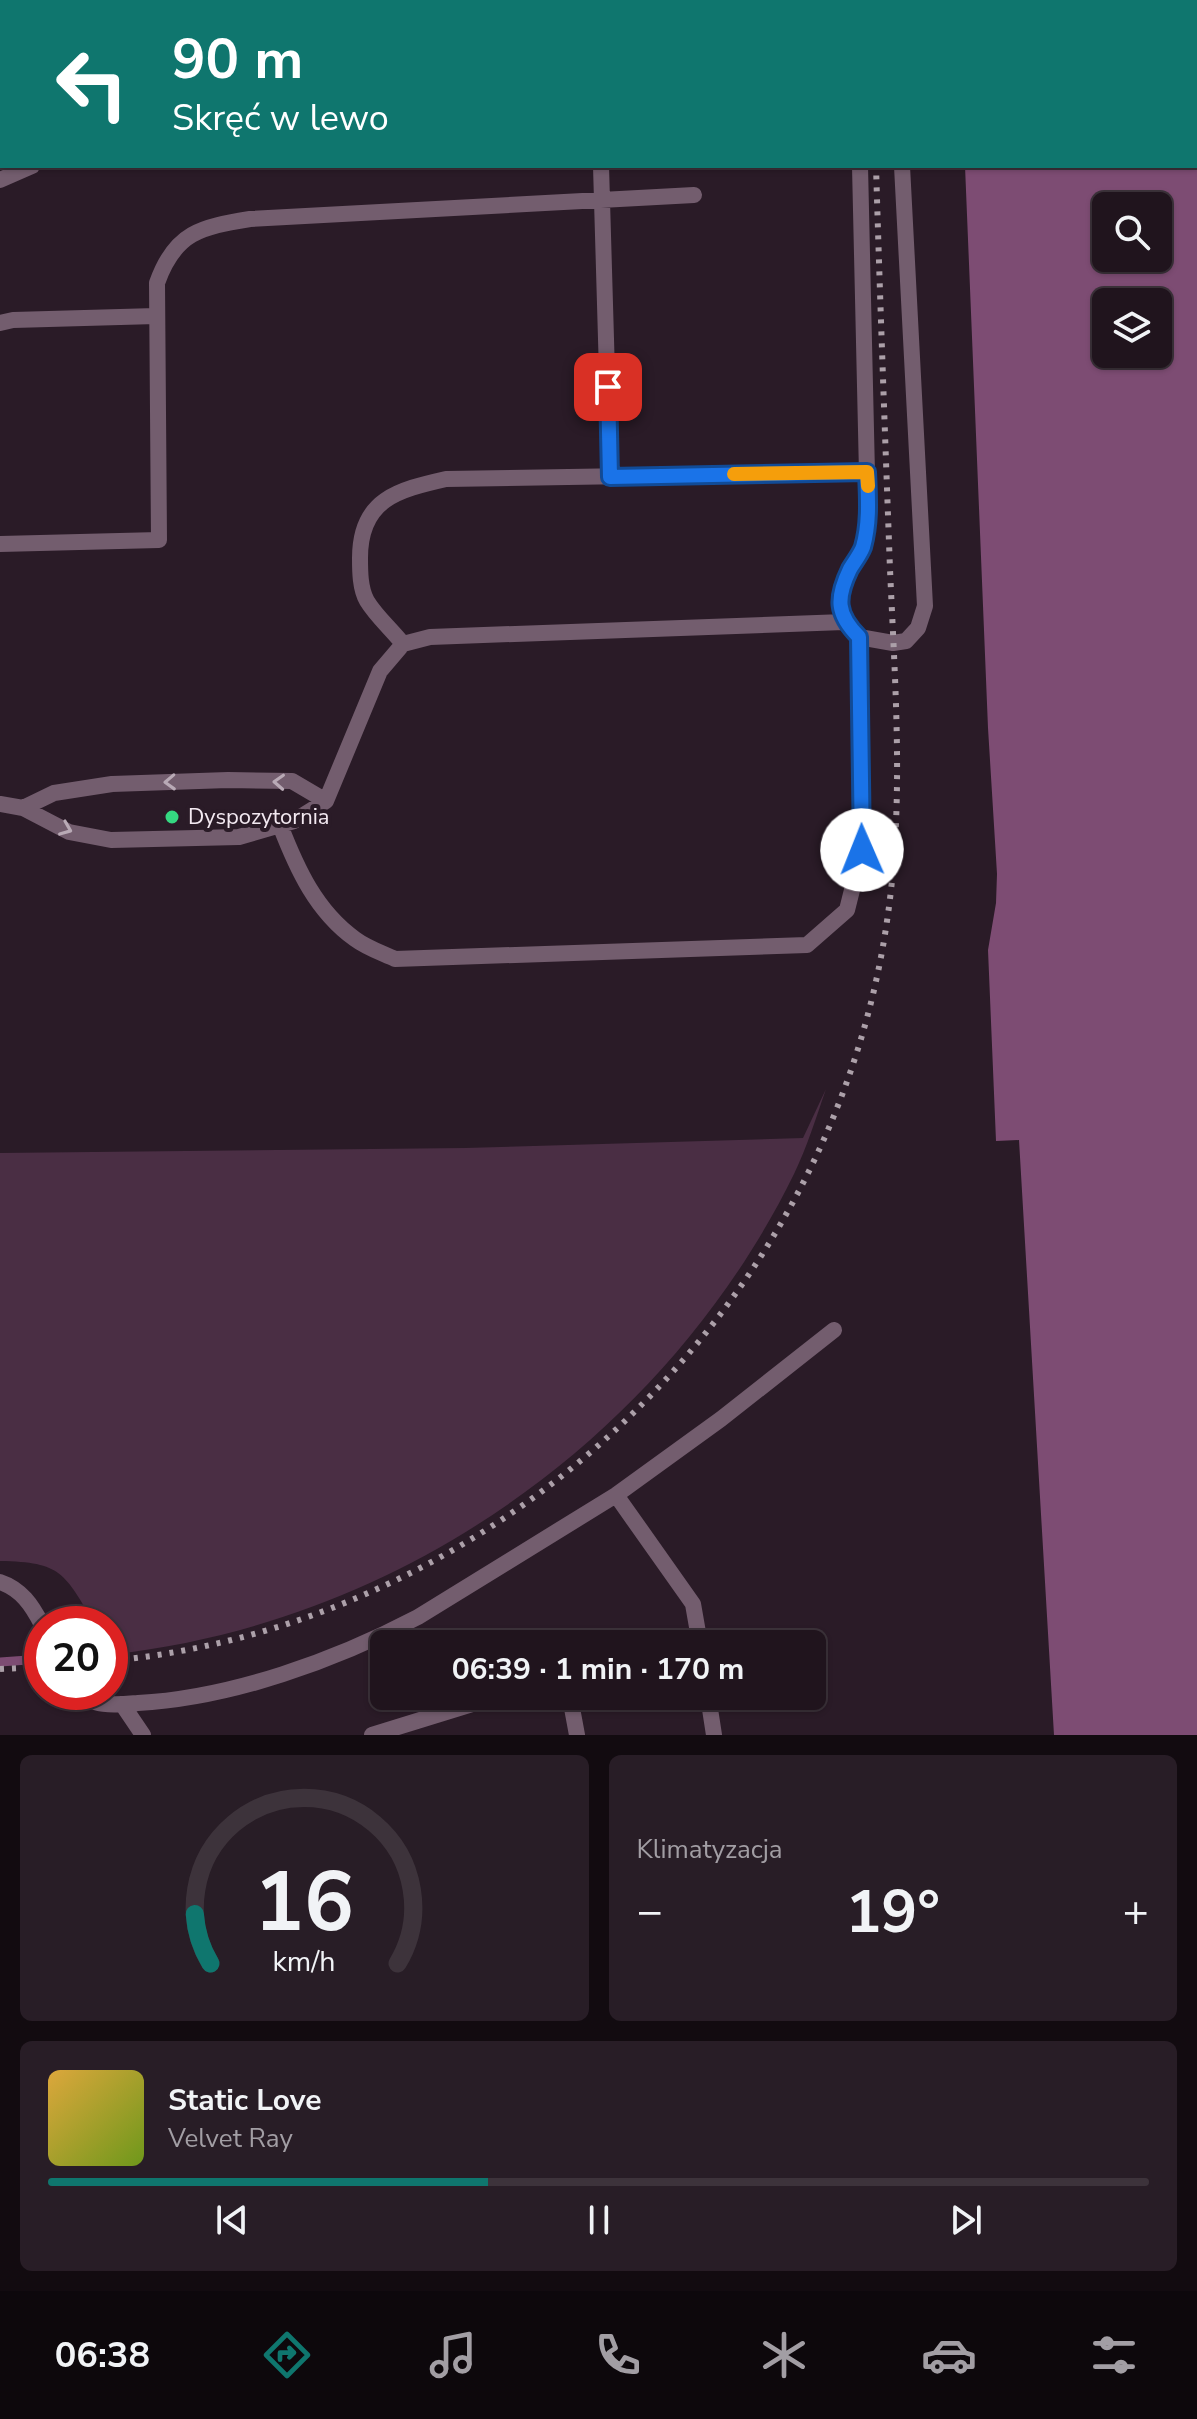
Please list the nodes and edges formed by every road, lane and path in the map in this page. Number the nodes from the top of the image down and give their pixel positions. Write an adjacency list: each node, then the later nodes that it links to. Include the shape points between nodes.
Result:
1 (27, 168): 5 (lane)
2 (601, 168): 7 (lane)
3 (860, 168): 10 (lane)
4 (902, 168): 14 (lane, via 925,606 918,628 906,641)
5 (0, 180)
6 (694, 195): 7 (lane)
7 (604, 199): 8 (lane, via 213,225 184,239 165,260 157,283); 11 (lane)
8 (156, 316): 9 (lane); 12 (lane, via 159,540)
9 (0, 323)
10 (867, 472): 11 (lane); 13 (lane, via 862,550 839,601)
11 (610, 477): 15 (lane, via 446,479 401,490 373,510 360,540 363,587 366,599)
12 (0, 544)
13 (844, 622): 14 (lane); 15 (lane, via 430,637)
14 (859, 637): 19 (lane, via 862,850 847,910 807,945 395,959 357,941 322,909 294,863)
15 (403, 644): 16 (lane, via 380,671)
16 (326, 801): 18 (lane, one-way to 18, via 292,781 228,780 112,784 54,793); 19 (lane)
17 (0, 804): 18 (lane)
18 (23, 808): 19 (lane, one-way to 19, via 69,832 111,840 239,837)
19 (280, 825)
20 (834, 1330): 21 (lane)
21 (616, 1495): 24 (lane, via 693,1604); 25 (lane, via 385,1634 245,1684)
22 (0, 1582): 23 (lane, via 15,1587)
23 (32, 1606)
24 (698, 1630)
25 (128, 1704)
26 (126, 1710): 30 (lane)
27 (453, 1710): 31 (lane)
28 (572, 1710): 32 (lane)
29 (710, 1710): 33 (lane)
30 (143, 1735)
31 (372, 1735)
32 (577, 1735)
33 (714, 1735)

